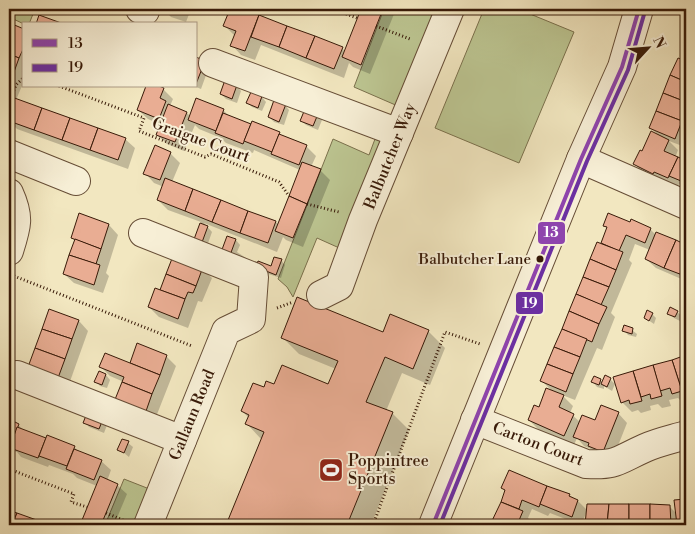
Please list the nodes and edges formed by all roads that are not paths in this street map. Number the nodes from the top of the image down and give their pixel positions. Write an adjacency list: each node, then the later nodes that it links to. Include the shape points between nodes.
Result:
1 (450, 9): 4 (street, Balbutcher Way)
2 (639, 9): 6 (street, via 622,67)
3 (213, 63): 4 (street)
4 (399, 132): 12 (street, Balbutcher Way, via 339,286)
5 (9, 154): 7 (street)
6 (581, 160): 9 (street); 14 (street)
7 (76, 181)
8 (9, 193): 11 (street, via 17,211 16,230)
9 (686, 205)
10 (144, 233): 16 (street, Gallaun Road, via 254,277 251,319 226,331)
11 (9, 251)
12 (321, 295)
13 (17, 375): 16 (street)
14 (475, 420): 15 (street, Carton Court, via 586,464 619,462 646,448); 18 (street)
15 (686, 435)
16 (182, 440): 17 (street, Gallaun Road)
17 (138, 524)
18 (433, 525)

